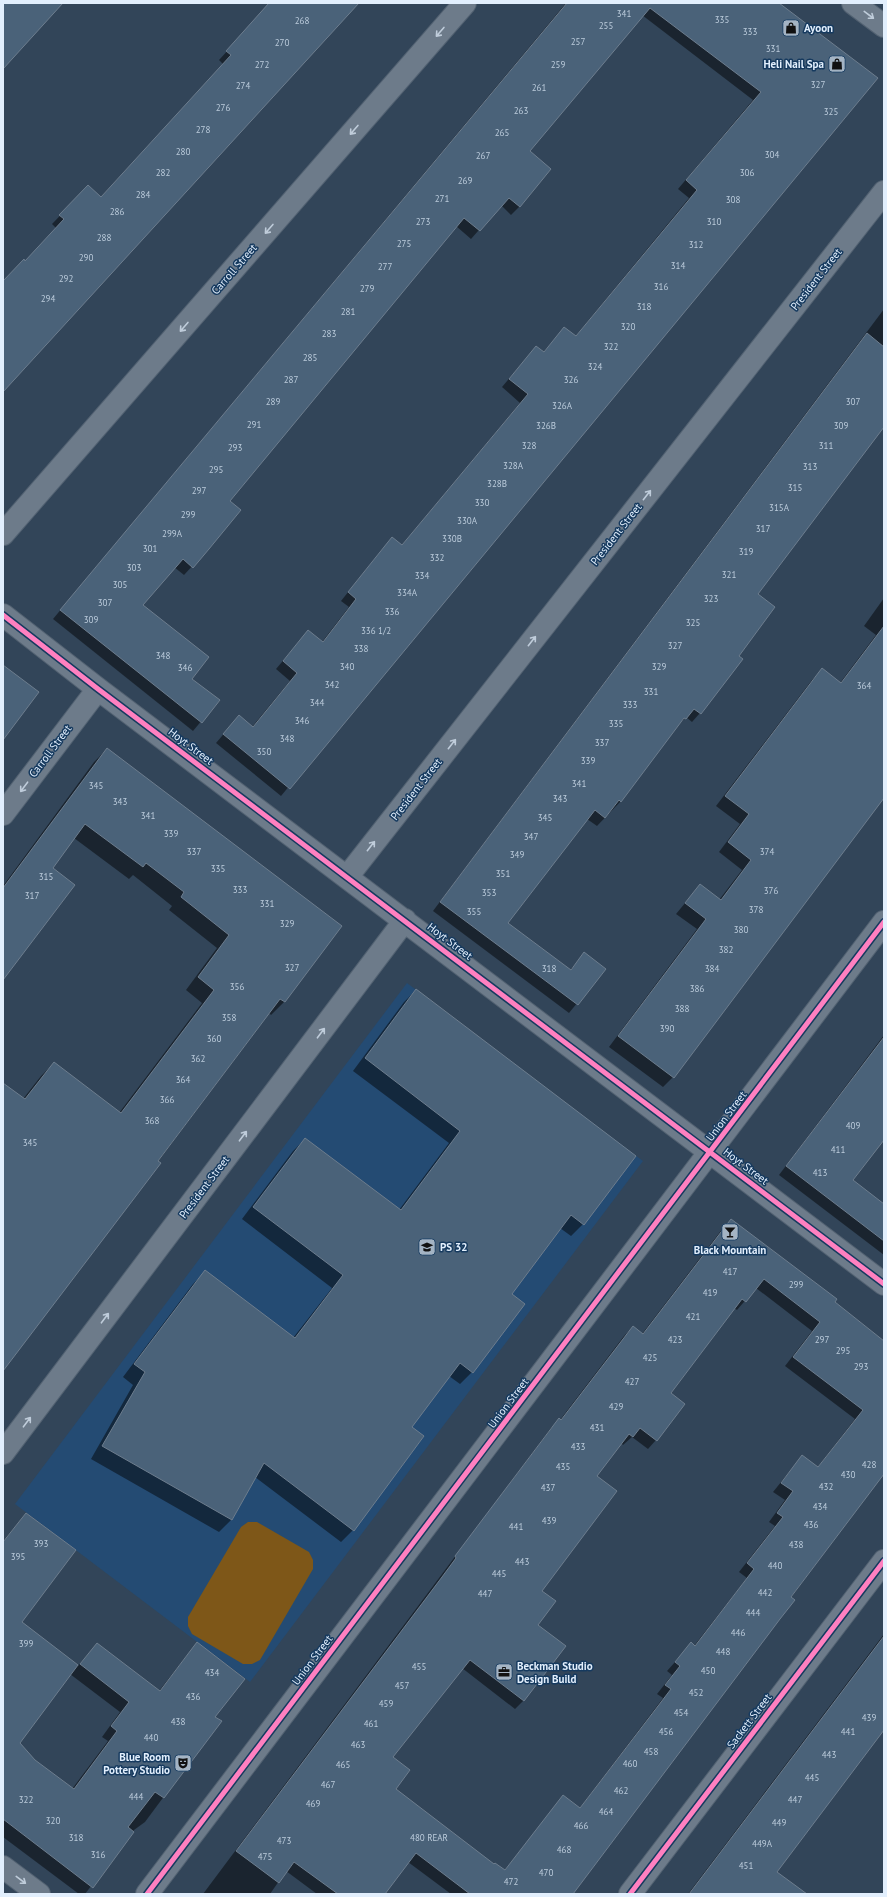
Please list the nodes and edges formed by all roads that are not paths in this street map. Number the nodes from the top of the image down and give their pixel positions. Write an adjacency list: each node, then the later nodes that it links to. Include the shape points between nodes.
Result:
1 (465, 3): 5 (street, Carroll Street, one-way to 5)
2 (853, 3): 3 (street, one-way to 3)
3 (884, 26)
4 (884, 192): 9 (street, President Street, one-way to 4)
5 (3, 534)
6 (3, 615): 7 (street, Hoyt Street)
7 (98, 689): 8 (street, Carroll Street, one-way to 8); 9 (street, Hoyt Street)
8 (3, 814)
9 (347, 876): 10 (street, Hoyt Street)
10 (405, 920): 12 (street, Hoyt Street); 14 (street, President Street, one-way to 10)
11 (884, 922): 12 (street, Union Street)
12 (711, 1152): 13 (street, Hoyt Street); 18 (street, Union Street)
13 (884, 1284)
14 (3, 1453)
15 (884, 1561): 19 (street, Sackett Street)
16 (3, 1867): 17 (street, one-way to 17)
17 (39, 1894)
18 (147, 1894)
19 (630, 1894)

